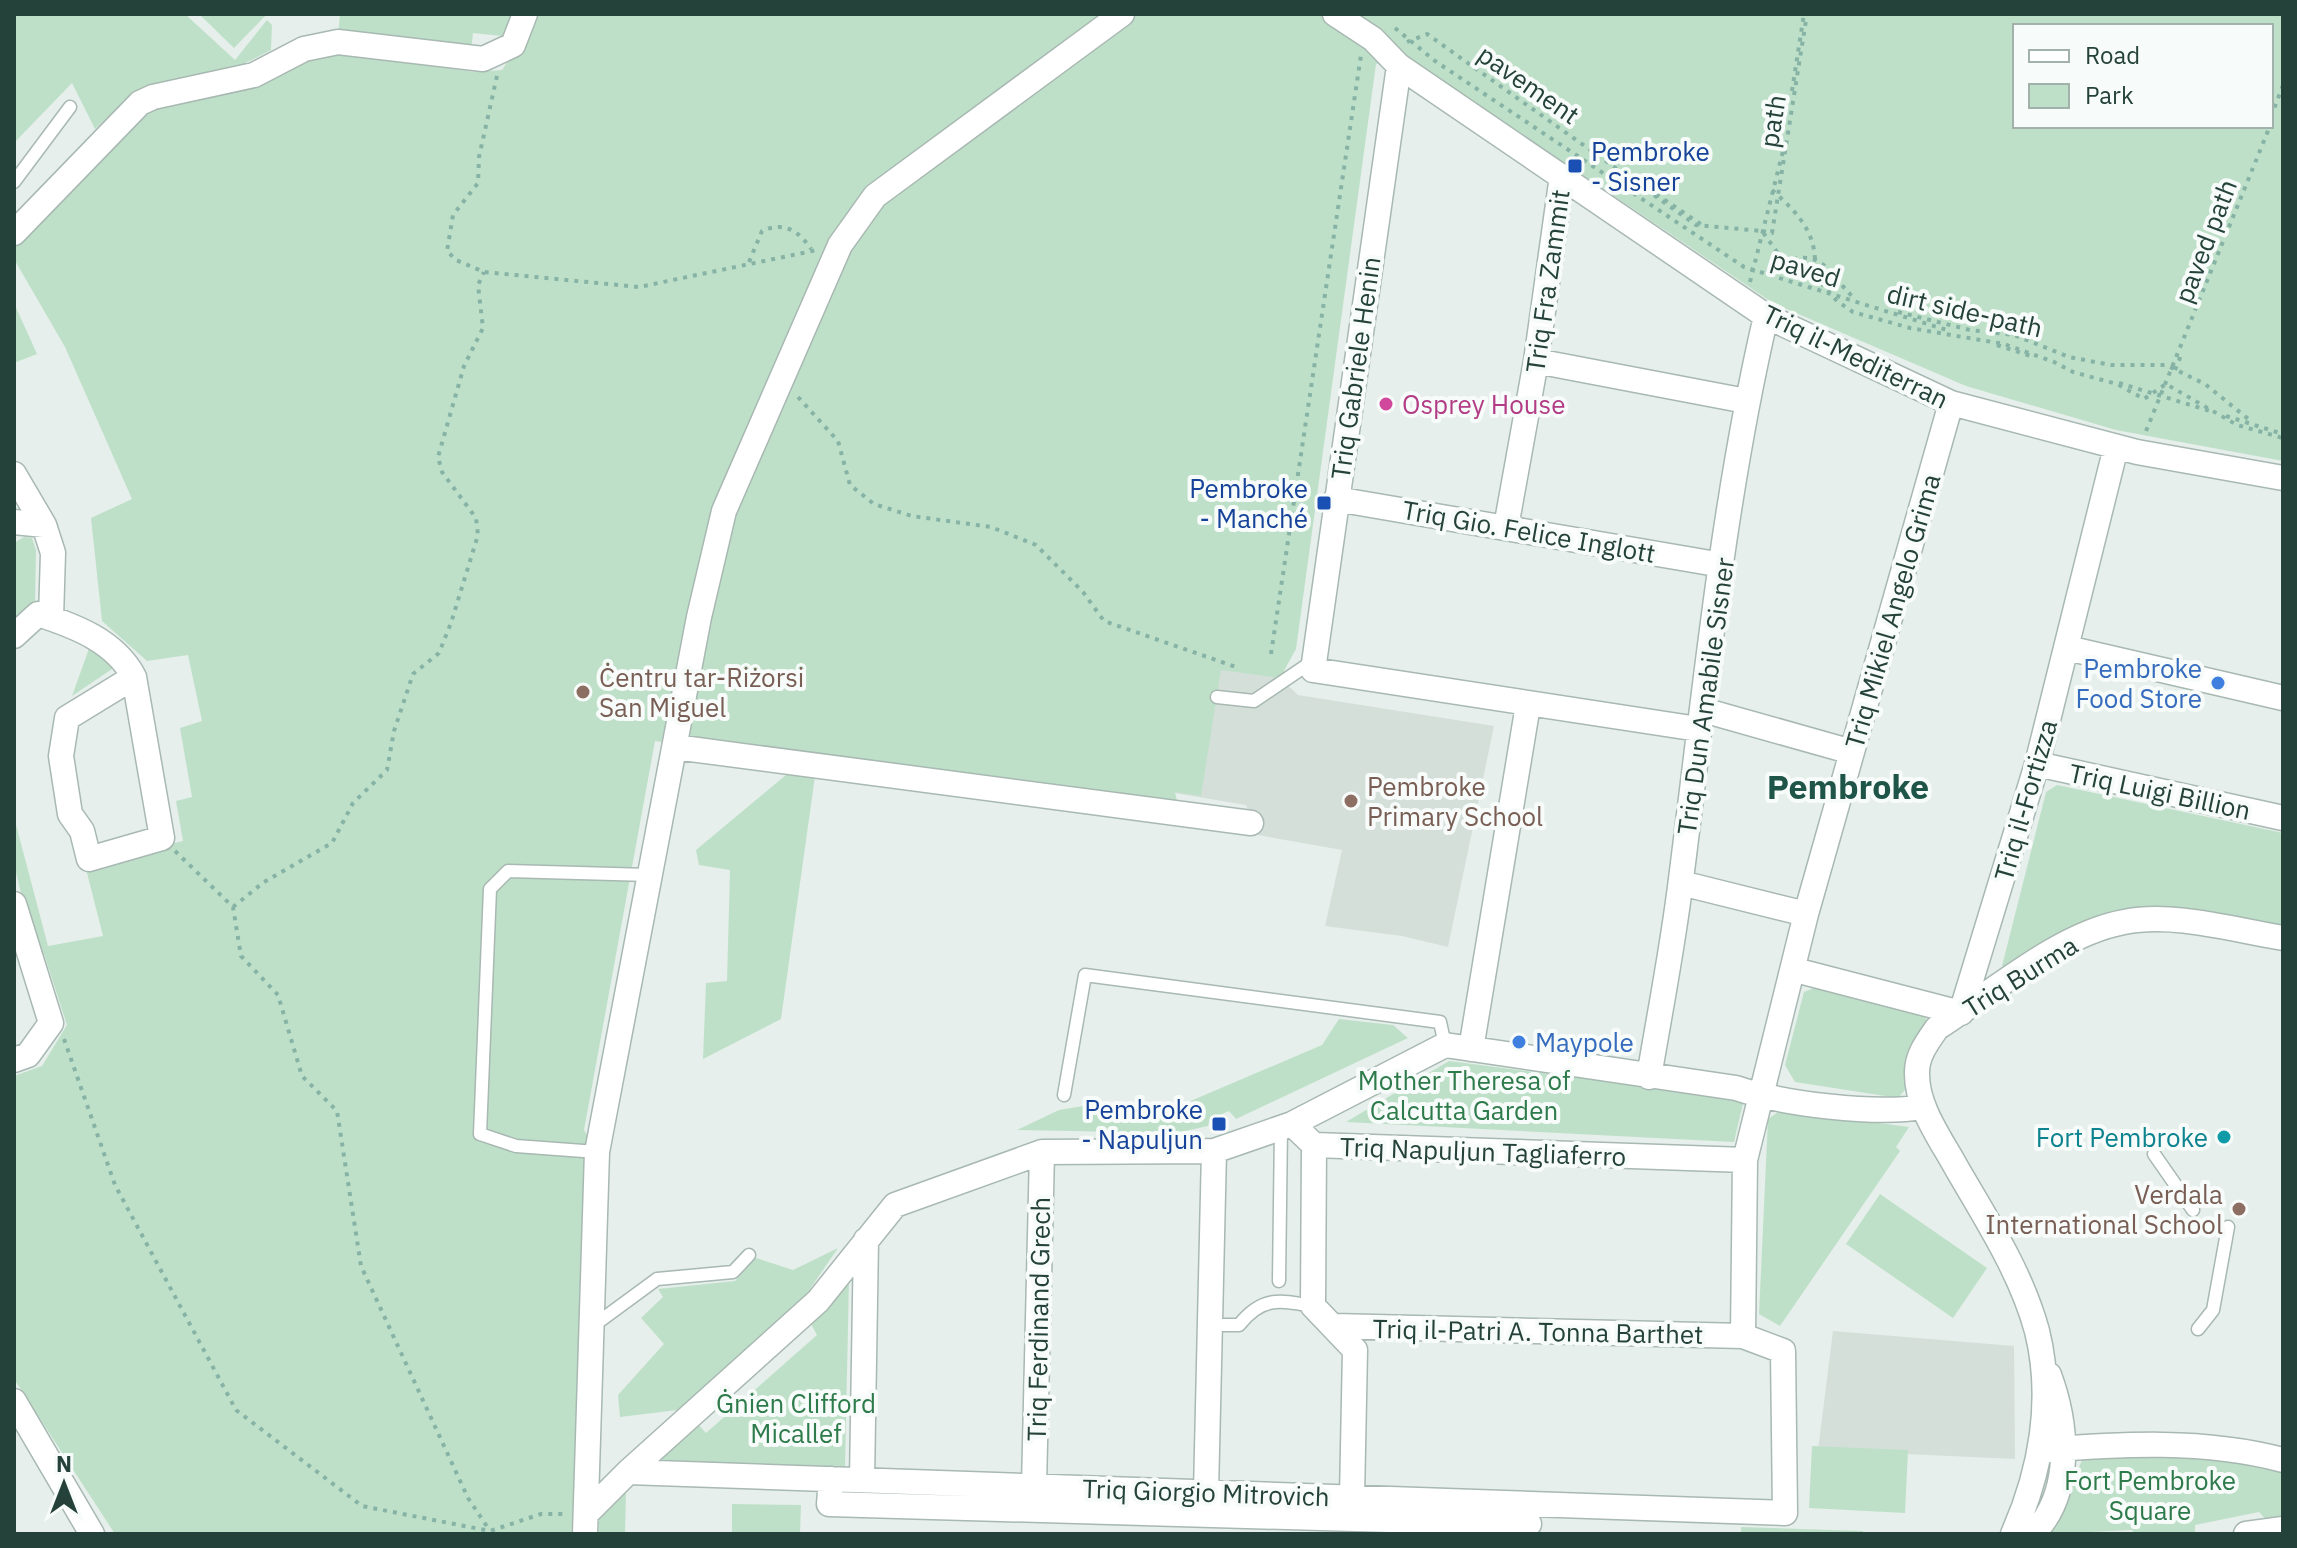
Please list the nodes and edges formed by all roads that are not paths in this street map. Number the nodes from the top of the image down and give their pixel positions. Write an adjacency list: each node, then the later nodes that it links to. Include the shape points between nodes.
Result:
1 (525, 14): 8 (street, via 513,45 483,59 320,44 254,75 153,97 140,103)
2 (1122, 14): 30 (street, via 875,196 837,251 724,511)
3 (1335, 14): 4 (street, Triq il-Mediterran, via 1379,30)
4 (1400, 52): 6 (street, Triq il-Mediterran); 16 (street, Triq Gabriele Henin)
5 (70, 107): 7 (lane)
6 (1562, 176): 9 (street, Triq il-Mediterran); 10 (street, Triq Fra Zammit)
7 (14, 182)
8 (14, 233)
9 (1766, 316): 11 (street, Triq Dun Amabile Sisner); 12 (street, Triq il-Mediterran)
10 (1536, 361): 11 (street); 19 (street, Triq Fra Zammit)
11 (1746, 401): 20 (street, Triq Dun Amabile Sisner)
12 (1951, 403): 13 (street, Triq il-Mediterran); 31 (street, Triq Mikiel Angelo Grima)
13 (2127, 449): 15 (street, Triq il-Mediterran); 23 (street, Triq il-Fortizza)
14 (14, 474): 18 (street)
15 (2283, 478)
16 (1336, 499): 19 (street, Triq Gio. Felice Inglott); 24 (street, Triq Gabriele Henin)
17 (14, 522): 18 (street)
18 (44, 525): 21 (street, via 53,553)
19 (1506, 527): 20 (street, Triq Gio. Felice Inglott)
20 (1722, 565): 29 (street, Triq Dun Amabile Sisner)
21 (51, 618): 22 (street, via 38,614); 25 (street, via 83,629 126,661)
22 (14, 636)
23 (2067, 648): 27 (street); 32 (street, Triq il-Fortizza)
24 (1314, 664): 26 (lane, via 1254,701); 28 (street)
25 (134, 677): 25 (street, via 162,838 89,859 82,831 70,814 61,756 67,718)
26 (1217, 697)
27 (2283, 698)
28 (1528, 705): 29 (street); 43 (street)
29 (1701, 720): 31 (street); 36 (street, Triq Dun Amabile Sisner)
30 (675, 747): 34 (street); 35 (street)
31 (1852, 752): 38 (street, Triq Mikiel Angelo Grima)
32 (2037, 764): 33 (street, Triq Luigi Billion); 41 (street, Triq il-Fortizza)
33 (2283, 818)
34 (1251, 823)
35 (649, 875): 52 (street); 52 (lane, via 508,871 490,889 480,1134 516,1146)
36 (1681, 883): 38 (street); 45 (street, Triq Dun Amabile Sisner)
37 (14, 904): 44 (street, via 51,1023 28,1055)
38 (1806, 914): 40 (street, Triq Mikiel Angelo Grima)
39 (2283, 938): 41 (street, Triq Burma, via 2178,922 2124,922 2070,941)
40 (1795, 970): 41 (street); 47 (street, Triq Mikiel Angelo Grima)
41 (1961, 1013): 48 (street, Triq Burma, via 1937,1028 1923,1049 1917,1071)
42 (1445, 1045): 43 (street); 46 (lane, via 1440,1022 1085,975); 49 (street)
43 (1471, 1049): 45 (street)
44 (14, 1060)
45 (1649, 1077): 47 (street, via 1736,1088)
46 (1064, 1095)
47 (1762, 1097): 48 (street, via 1897,1111); 55 (street, Triq Mikiel Angelo Grima)
48 (1923, 1107): 68 (street, via 2024,1293 2060,1406)
49 (1286, 1126): 50 (street, Triq Napuljun Tagliaferro); 51 (street); 60 (lane)
50 (1314, 1145): 55 (street, Triq Napuljun Tagliaferro); 61 (street)
51 (1214, 1151): 53 (street); 62 (street)
52 (597, 1152): 63 (street)
53 (1042, 1152): 58 (street, via 895,1205); 73 (street, Triq Ferdinand Grech)
54 (2154, 1154): 56 (lane)
55 (1745, 1160): 66 (street, Triq Mikiel Angelo Grima)
56 (2193, 1210)
57 (2228, 1227): 65 (lane, via 2213,1310)
58 (866, 1240): 70 (street, via 818,1301); 72 (street)
59 (749, 1255): 63 (lane, via 733,1272 657,1279)
60 (1279, 1281)
61 (1313, 1306): 62 (lane, via 1272,1301 1252,1309 1239,1325); 64 (street)
62 (1210, 1325): 74 (street)
63 (593, 1326): 77 (street)
64 (1334, 1326): 66 (street, Triq il-Patri A. Tonna Barthet); 75 (street, via 1355,1350)
65 (2198, 1329)
66 (1743, 1336): 76 (street, Triq il-Patri A. Tonna Barthet, via 1783,1351)
67 (14, 1401): 80 (street)
68 (2052, 1449): 69 (street, via 2130,1443 2247,1450); 81 (street); 82 (street, via 2059,1487)
69 (2283, 1460)
70 (628, 1472): 71 (street, Triq Giorgio Mitrovich); 77 (street)
71 (831, 1479): 72 (street, Triq Giorgio Mitrovich); 78 (street, via 829,1504)
72 (862, 1480): 73 (street, Triq Giorgio Mitrovich)
73 (1034, 1486): 74 (street, Triq Giorgio Mitrovich)
74 (1206, 1492): 75 (street, Triq Giorgio Mitrovich)
75 (1352, 1497): 76 (street, Triq Giorgio Mitrovich)
76 (1785, 1513)
77 (586, 1524)
78 (1529, 1524)
79 (2283, 1529): 83 (street)
80 (90, 1533)
81 (2013, 1534)
82 (2033, 1534)
83 (2246, 1534)

